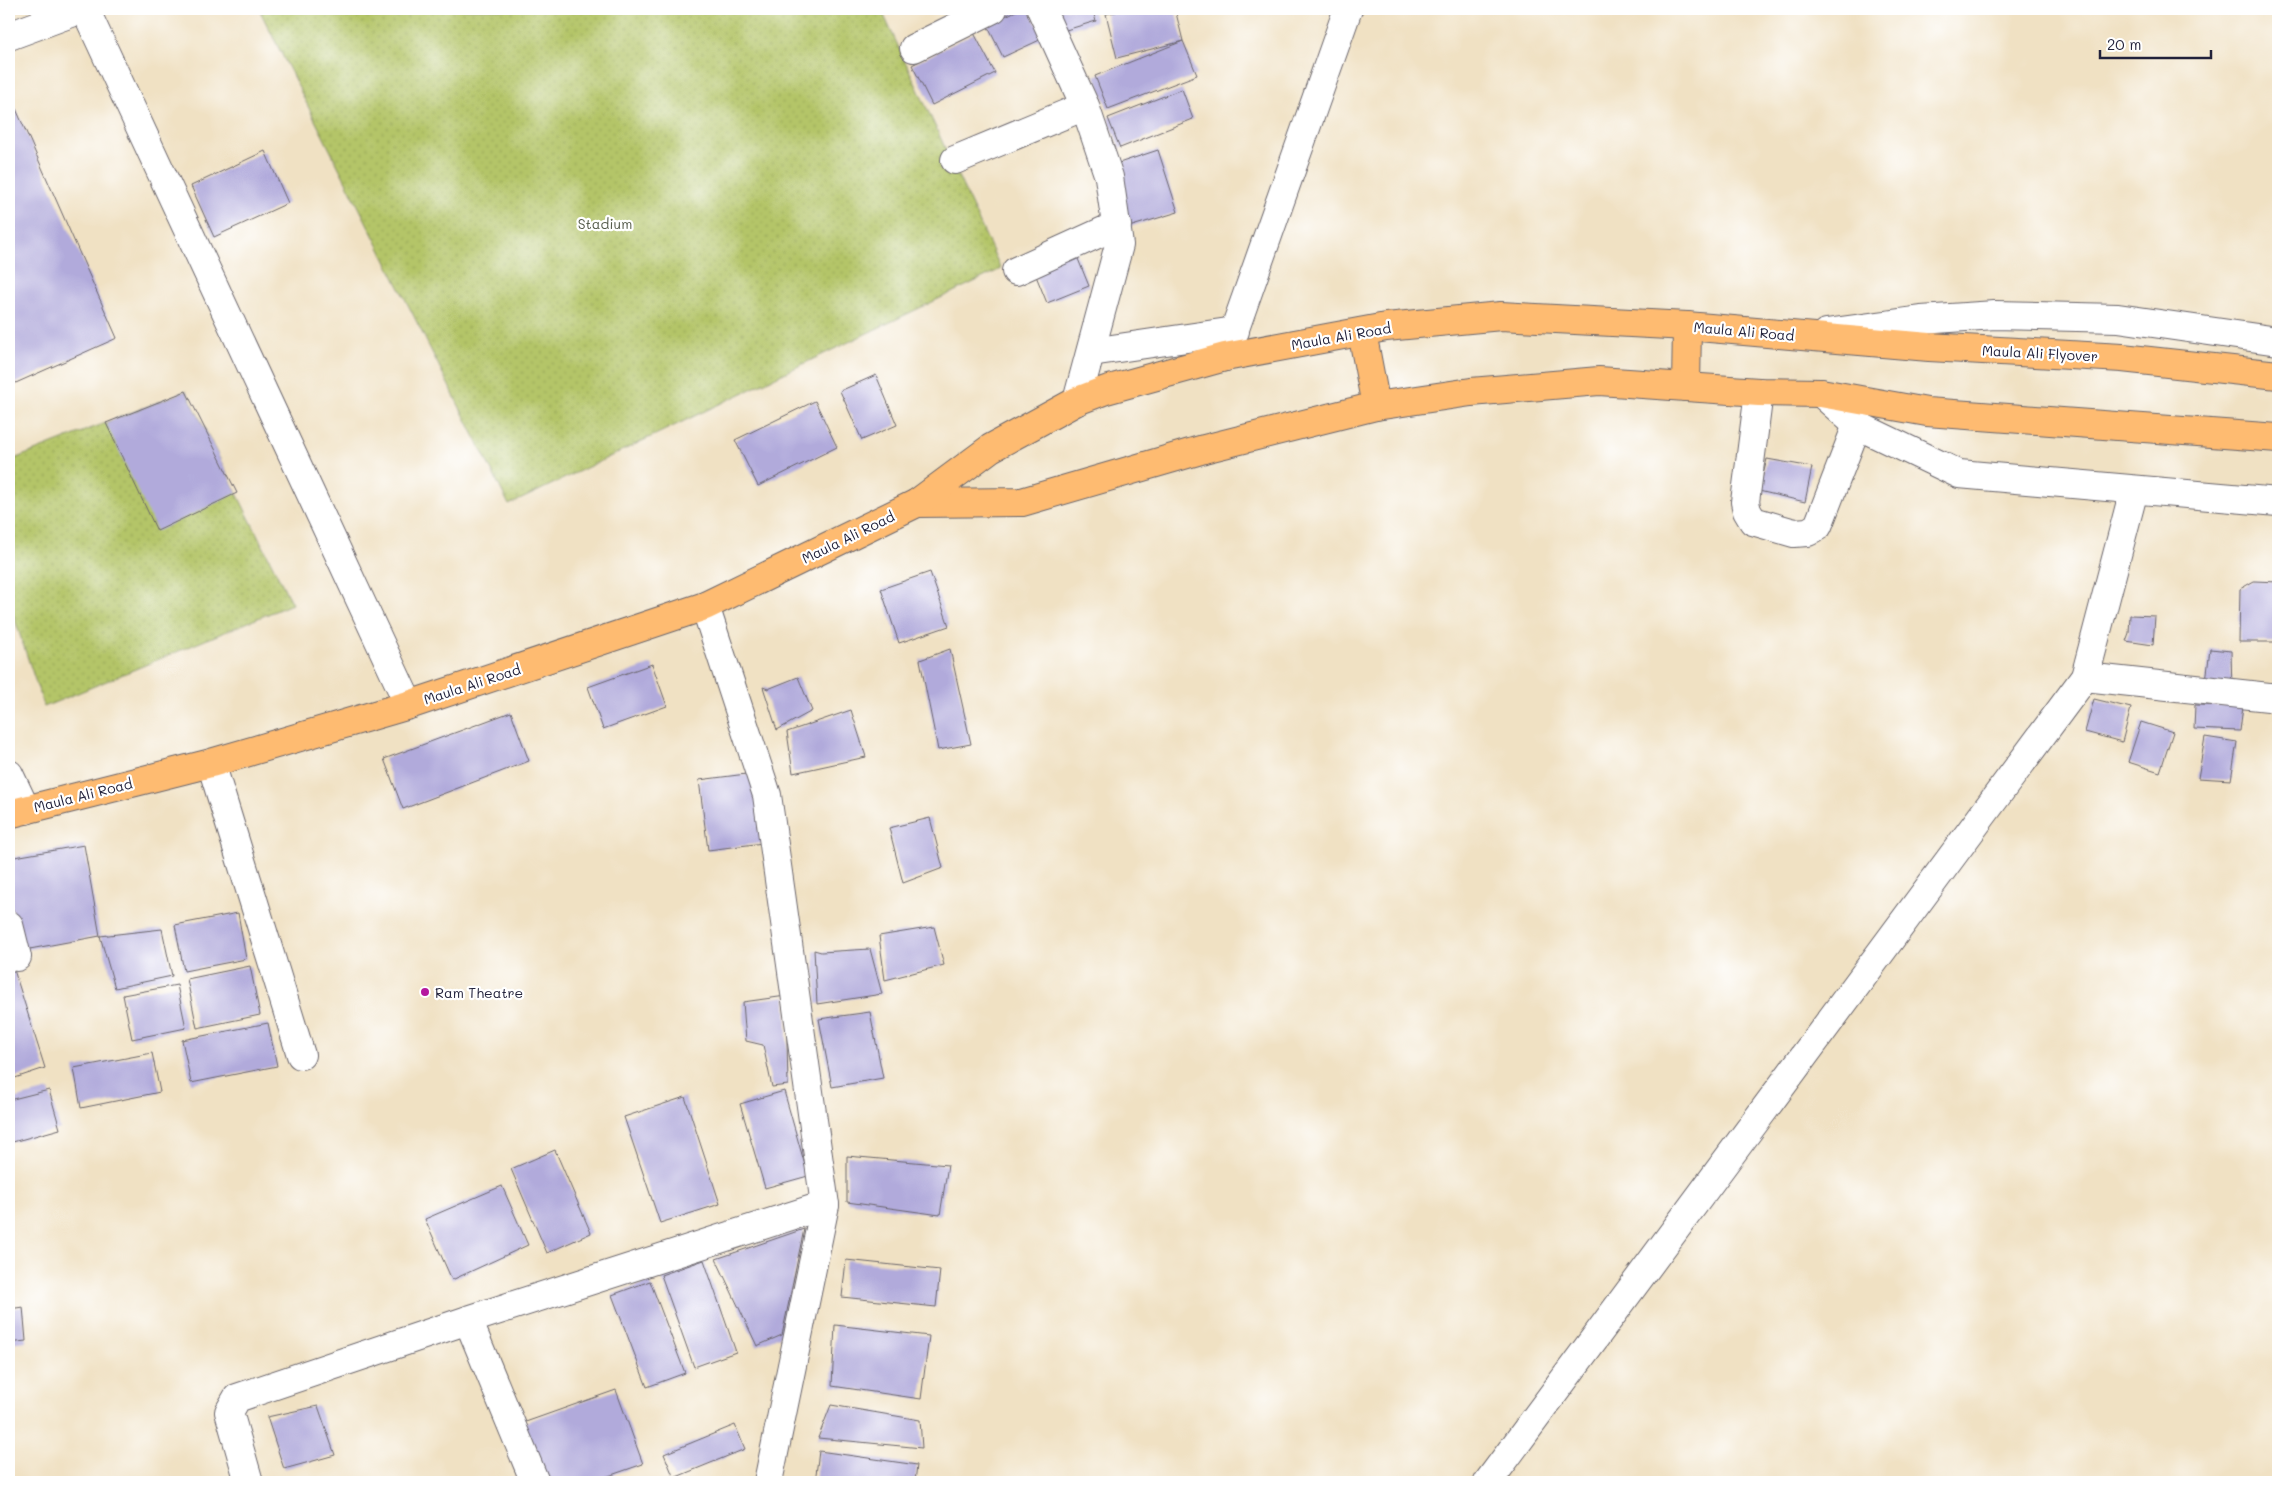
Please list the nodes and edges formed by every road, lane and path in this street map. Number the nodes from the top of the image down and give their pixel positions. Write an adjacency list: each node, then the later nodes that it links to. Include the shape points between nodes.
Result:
1 (83, 9): 5 (street); 32 (street)
2 (993, 9): 6 (street)
3 (1041, 9): 7 (street)
4 (1348, 9): 12 (street)
5 (9, 36)
6 (914, 48)
7 (1085, 106): 8 (street); 9 (street, via 1109,178)
8 (955, 160)
9 (1117, 225): 10 (street); 16 (street, via 1119,245)
10 (1016, 271)
11 (1686, 326): 13 (main road, Maula Ali Road, via 1501,316); 14 (main road, Maula Ali Road); 19 (main road)
12 (1235, 331): 16 (street); 17 (street)
13 (1362, 332): 17 (main road, Maula Ali Road); 23 (main road)
14 (1802, 336): 15 (street, via 1921,320 1995,315 2118,318); 18 (main road, Maula Ali Flyover, via 2122,358)
15 (2278, 341)
16 (1091, 352): 22 (street)
17 (1226, 357): 22 (main road, Maula Ali Road)
18 (2278, 375)
19 (1686, 387): 20 (main road, Maula Ali Road); 23 (main road, Maula Ali Road, via 1599,381 1471,392)
20 (1759, 392): 21 (main road, Maula Ali Road); 24 (street, via 1745,502 1753,521 1794,533 1808,532 1818,526)
21 (1821, 393): 24 (street); 25 (main road, via 1927,412)
22 (1077, 401): 28 (main road, Maula Ali Road, via 991,448)
23 (1376, 406): 28 (main road, Maula Ali Road, via 1204,449 1022,502)
24 (1857, 425): 26 (street, via 1959,474)
25 (2278, 438)
26 (2134, 490): 27 (street); 30 (street)
27 (2278, 502)
28 (917, 503): 29 (main road, Maula Ali Road)
29 (705, 606): 32 (main road, Maula Ali Road); 39 (street, via 767,795)
30 (2085, 677): 31 (street); 44 (street)
31 (2278, 698)
32 (409, 705): 33 (main road, Maula Ali Road)
33 (211, 763): 35 (main road, Maula Ali Road); 38 (street)
34 (9, 774): 35 (street)
35 (17, 812)
36 (9, 925): 37 (street)
37 (17, 957)
38 (301, 1055)
39 (826, 1205): 40 (street); 43 (street)
40 (468, 1320): 41 (street, via 238,1398 229,1412); 42 (street)
41 (249, 1482)
42 (535, 1482)
43 (768, 1482)
44 (1488, 1482)

